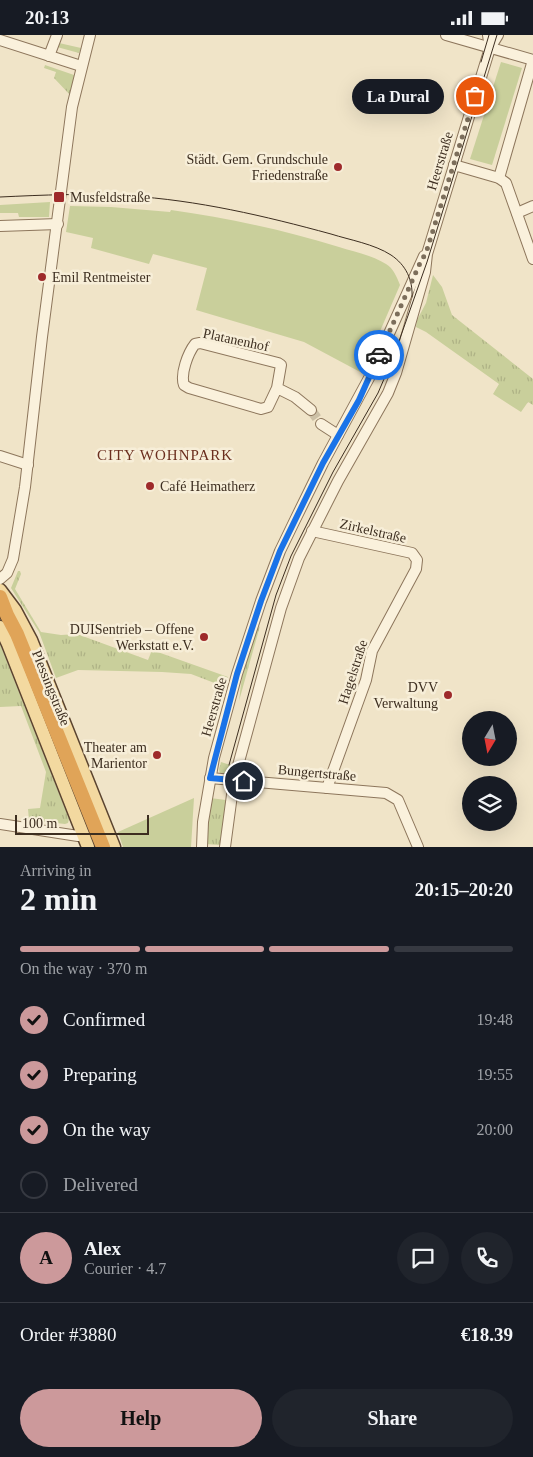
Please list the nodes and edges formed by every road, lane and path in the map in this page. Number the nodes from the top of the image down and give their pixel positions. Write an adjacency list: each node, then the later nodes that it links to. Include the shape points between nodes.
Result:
1 (57, 35): 8 (street)
2 (90, 35): 10 (street)
3 (446, 35): 7 (street)
4 (488, 35): 7 (street, Heerstraße)
5 (498, 35): 7 (street, Heerstraße)
6 (5, 39): 8 (street)
7 (490, 48): 9 (street); 11 (street, Heerstraße)
8 (49, 55): 10 (street)
9 (533, 60): 12 (street)
10 (81, 65): 15 (street, via 72,107)
11 (454, 165): 12 (street); 17 (street, Heerstraße)
12 (499, 178): 14 (street, via 506,183)
13 (533, 206): 14 (street)
14 (517, 213): 18 (street)
15 (58, 224): 16 (street); 24 (street)
16 (0, 226)
17 (426, 253): 22 (street, Heerstraße, via 369,378); 25 (street, Heerstraße, via 425,272 390,389)
18 (533, 259)
19 (277, 388): 19 (street, Platanenhof, via 281,369 278,363 200,343 195,343 192,348 182,376 184,385 189,388 261,409 268,407); 20 (street)
20 (311, 410)
21 (320, 424): 22 (street)
22 (338, 435): 31 (street, Heerstraße, via 280,551 261,601 237,674)
23 (0, 456): 24 (street)
24 (28, 465): 27 (street, via 13,559 7,573)
25 (312, 531): 26 (street, Zirkelstraße, via 412,553 417,559); 32 (street, Heerstraße, via 282,607)
26 (416, 569): 33 (street, Hagelstraße, via 372,651 366,680)
27 (0, 579)
28 (0, 590): 37 (main road, Plessingstraße, via 16,610 31,640)
29 (0, 597): 30 (highway, Plessingstraße)
30 (2, 617): 35 (highway, Plessingstraße, via 24,651)
31 (210, 778): 32 (street, Bungertstraße); 38 (street, Heerstraße)
32 (234, 780): 33 (street, Bungertstraße); 39 (street, Heerstraße)
33 (327, 788): 40 (street, Bungertstraße, via 392,795 398,800)
34 (0, 824): 35 (street)
35 (89, 837): 36 (highway, Plessingstraße)
36 (103, 847)
37 (114, 847)
38 (202, 847)
39 (225, 847)
40 (418, 847)

